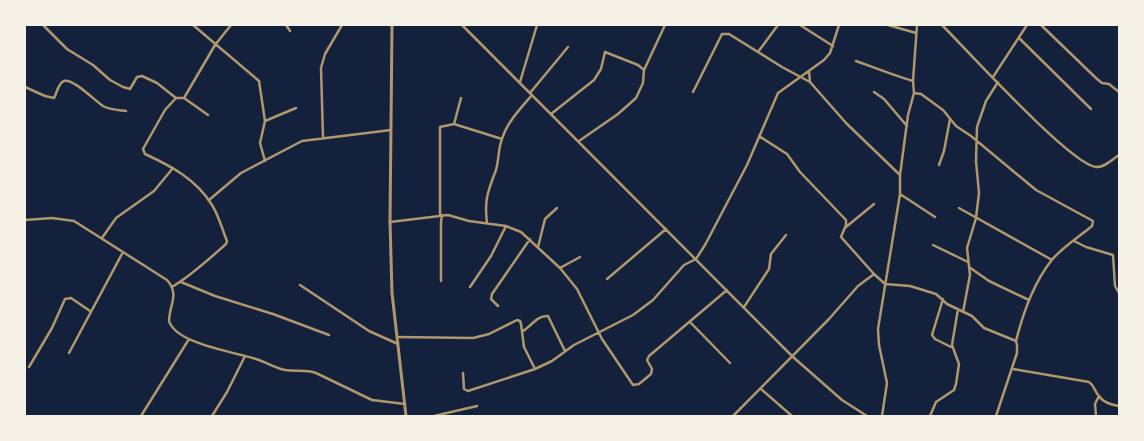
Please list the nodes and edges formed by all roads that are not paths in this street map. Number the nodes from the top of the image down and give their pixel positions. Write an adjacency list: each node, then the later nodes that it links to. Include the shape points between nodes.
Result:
1 (43, 25): 40 (street, via 67,49 114,83 130,89 137,77 142,76)
2 (193, 25): 21 (street)
3 (231, 25): 21 (street)
4 (286, 25): 18 (street)
5 (342, 25): 54 (street, via 325,54 321,68)
6 (392, 25): 52 (street)
7 (462, 25): 31 (street)
8 (537, 25): 31 (street)
9 (665, 25): 26 (street)
10 (778, 25): 24 (street)
11 (800, 25): 22 (street)
12 (839, 25): 22 (street)
13 (888, 25): 19 (street)
14 (917, 25): 19 (street)
15 (942, 25): 29 (street)
16 (1027, 25): 20 (street)
17 (1041, 25): 37 (street, via 1097,79)
18 (290, 31)
19 (916, 33): 30 (street)
20 (1019, 38): 29 (street); 44 (street)
21 (215, 45): 41 (street); 49 (street, via 259,81)
22 (833, 46): 27 (street, via 824,60)
23 (568, 47): 39 (street)
24 (758, 52): 28 (street); 35 (street, via 729,34 722,34)
25 (856, 61): 30 (street)
26 (644, 70): 46 (street, via 606,51 594,80); 57 (street, via 643,83 636,98)
27 (808, 71): 28 (street); 32 (street)
28 (800, 77): 32 (street); 53 (street, via 778,93)
29 (993, 77): 33 (street)
30 (913, 81): 38 (street)
31 (520, 82): 39 (street)
32 (810, 82): 62 (street, via 846,123)
33 (998, 82): 56 (street, via 982,110); 58 (street, via 1067,151 1086,164 1098,167)
34 (25, 87): 45 (street, via 54,98 60,84 69,81 104,107)
35 (693, 92)
36 (874, 92): 51 (street)
37 (1119, 92)
38 (914, 93): 48 (street, via 927,98); 51 (street)
39 (531, 94): 46 (street); 55 (street)
40 (176, 98): 41 (street); 61 (street, via 165,110 143,150)
41 (184, 98): 47 (street)
42 (461, 98): 50 (street)
43 (296, 108): 49 (street)
44 (1091, 109)
45 (126, 111)
46 (551, 114): 57 (street)
47 (208, 115)
48 (950, 119): 56 (street); 60 (street)
49 (265, 121): 59 (street, via 260,143)
50 (454, 124): 55 (street); 68 (street, via 440,129)
51 (907, 126): 62 (street)
52 (391, 130): 54 (street); 72 (street)
53 (759, 136): 75 (street, via 787,154 846,220); 85 (street, via 717,225)
54 (323, 137): 59 (street, via 302,141)
55 (502, 139): 73 (street, via 496,170 487,192)
56 (976, 140): 70 (street, via 979,193); 80 (street, via 1036,190 1093,221 1092,226)
57 (579, 142): 76 (street)
58 (1119, 155)
59 (265, 161): 64 (street, via 241,172)
60 (939, 165)
61 (173, 168): 64 (street, via 191,180); 78 (street, via 154,191 116,218)
62 (900, 175): 63 (street)
63 (900, 194): 69 (street); 94 (street)
64 (209, 200): 93 (street, via 227,242)
65 (874, 204): 75 (street)
66 (557, 208): 82 (street, via 545,219)
67 (959, 208): 70 (street)
68 (440, 216): 72 (street); 73 (street); 92 (street)
69 (934, 217)
70 (976, 218): 86 (street); 87 (street, via 967,248)
71 (25, 220): 78 (street, via 70,220)
72 (390, 222): 111 (street)
73 (487, 223): 74 (street)
74 (506, 226): 79 (street); 97 (street)
75 (846, 227): 90 (street, via 841,237)
76 (666, 229): 85 (street); 91 (street)
77 (786, 235): 103 (street, via 771,254 768,270)
78 (102, 238): 83 (street)
79 (530, 239): 82 (street); 102 (street, via 492,294 491,299)
80 (1074, 241): 86 (street); 99 (street, via 1113,255 1115,286)
81 (933, 245): 87 (street)
82 (538, 247): 89 (street)
83 (123, 252): 96 (street, via 167,280); 105 (street)
84 (580, 257): 89 (street)
85 (696, 259): 98 (street); 109 (street, via 684,265 644,308)
86 (1052, 260): 101 (street)
87 (969, 262): 88 (street)
88 (969, 267): 101 (street, via 989,281); 106 (street)
89 (560, 268): 109 (street, via 577,289)
90 (874, 274): 94 (street); 119 (street, via 858,286)
91 (606, 279)
92 (441, 281)
93 (181, 282): 96 (street); 110 (street)
94 (885, 284): 100 (street, via 926,290); 137 (street, via 878,329 887,383)
95 (300, 285): 114 (street, via 369,332)
96 (172, 287): 112 (street, via 174,299 170,326)
97 (470, 287)
98 (727, 290): 103 (street); 107 (street)
99 (1119, 293)
100 (943, 299): 104 (street); 115 (street, via 932,335)
101 (1030, 300): 113 (street)
102 (498, 306)
103 (744, 307): 119 (street)
104 (958, 310): 106 (street); 115 (street)
105 (90, 311): 117 (street); 121 (street, via 71,298 65,299)
106 (963, 312): 113 (street, via 984,328)
107 (690, 322): 109 (street, via 649,356 651,374 636,385); 120 (street)
108 (523, 331): 111 (street, via 517,320 473,338); 116 (street, via 540,317 548,316); 122 (street, via 524,347)
109 (599, 333): 116 (street)
110 (329, 335)
111 (396, 337): 114 (street)
112 (189, 339): 118 (street); 130 (street)
113 (1016, 342): 123 (street, via 1017,353)
114 (398, 344): 127 (street)
115 (952, 348): 138 (street, via 959,364 956,384 954,390 936,402)
116 (565, 351): 122 (street)
117 (69, 352)
118 (246, 356): 127 (street, via 285,370 316,372 372,400); 131 (street)
119 (792, 357): 125 (street); 136 (street, via 842,400)
120 (730, 363)
121 (29, 367)
122 (536, 369): 124 (street, via 468,391 464,389)
123 (1012, 369): 126 (street, via 1089,382); 139 (street)
124 (463, 373)
125 (761, 389): 134 (street); 135 (street)
126 (1099, 396): 129 (street); 140 (street, via 1095,404)
127 (404, 404): 132 (street)
128 (477, 406): 133 (street)
129 (1119, 406)
130 (141, 416)
131 (212, 416)
132 (406, 416)
133 (434, 416)
134 (734, 416)
135 (792, 416)
136 (867, 416)
137 (882, 416)
138 (930, 416)
139 (996, 416)
140 (1096, 416)

